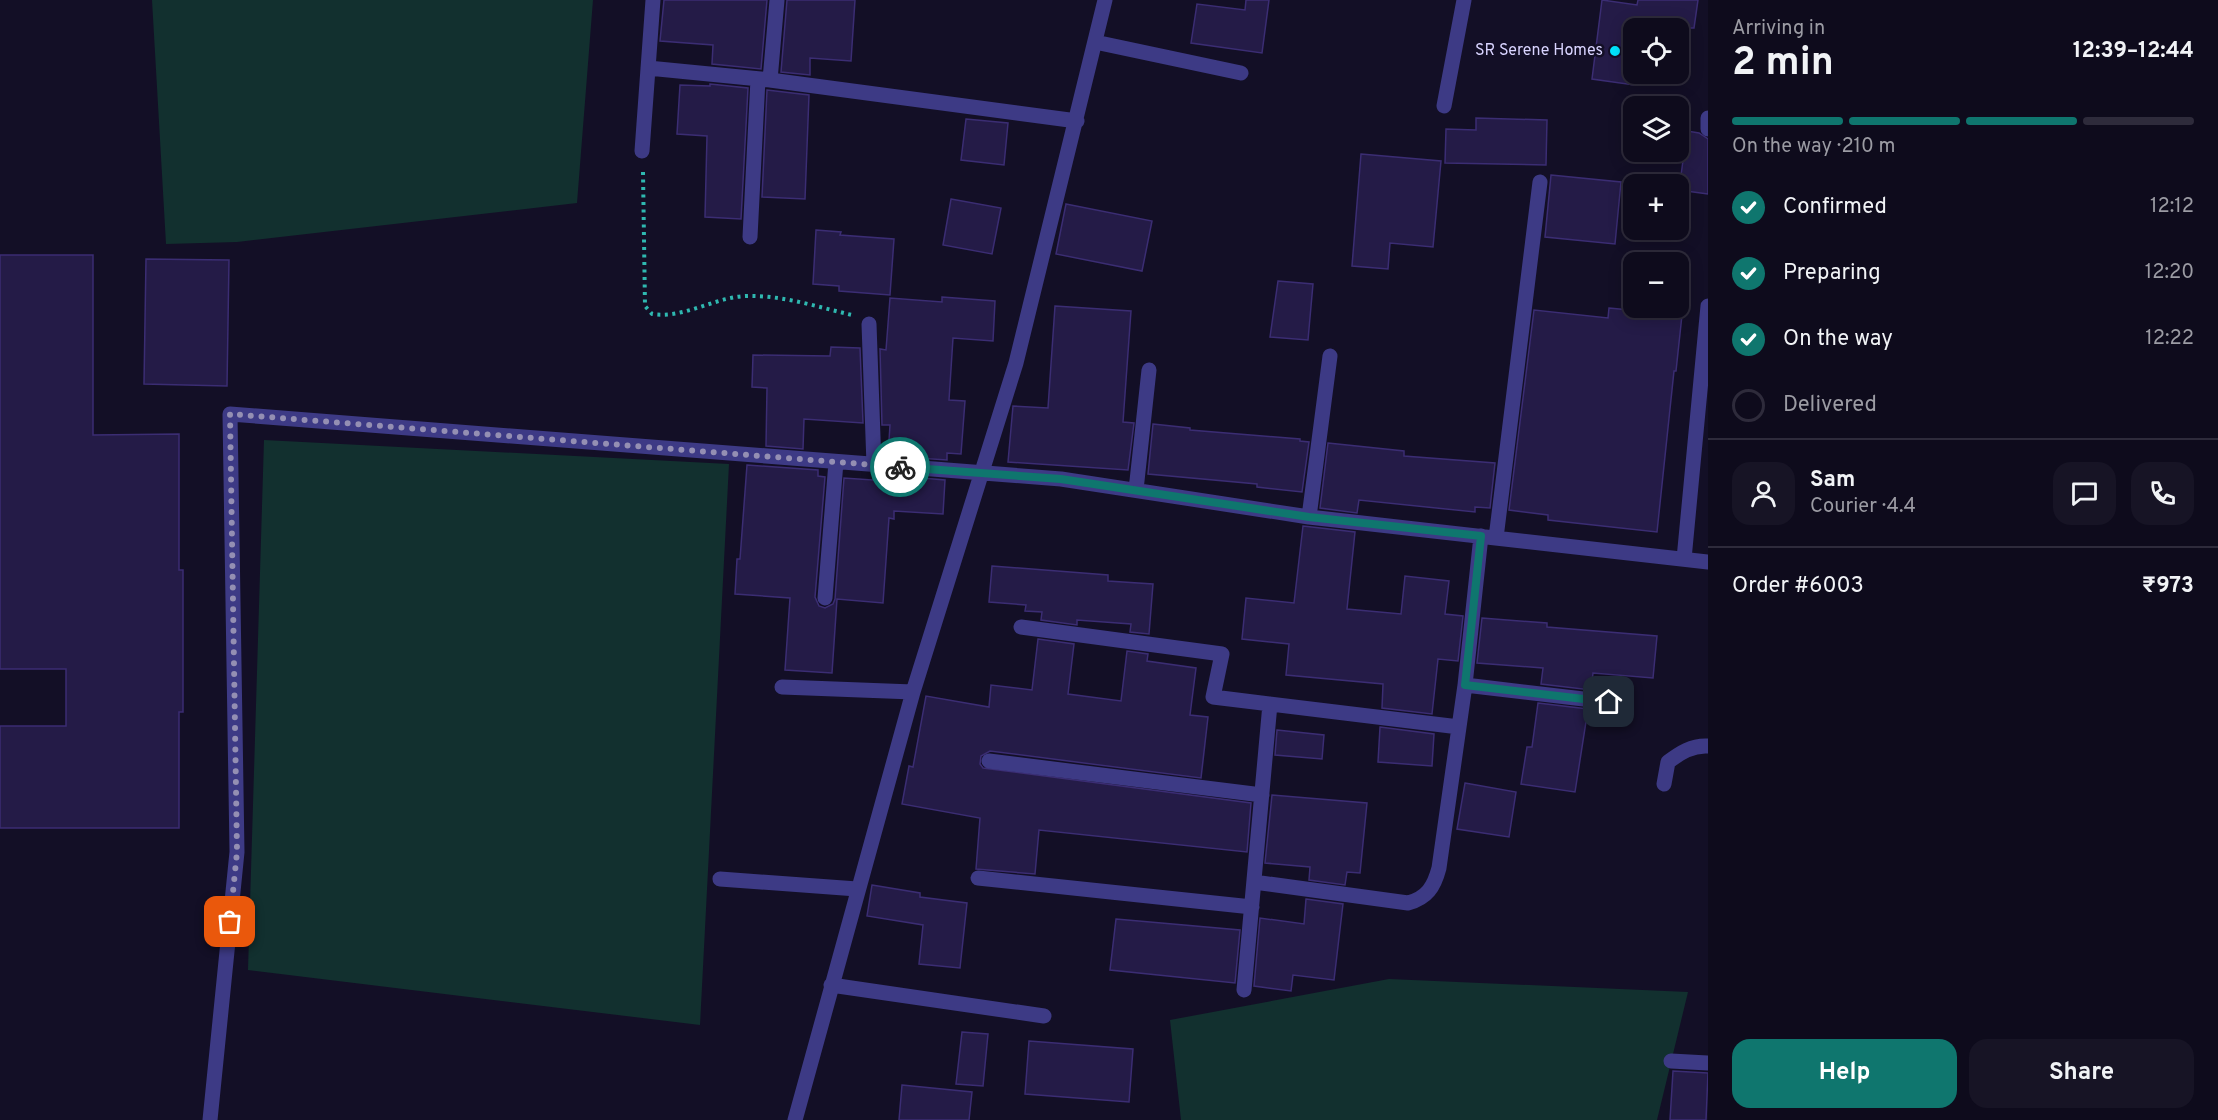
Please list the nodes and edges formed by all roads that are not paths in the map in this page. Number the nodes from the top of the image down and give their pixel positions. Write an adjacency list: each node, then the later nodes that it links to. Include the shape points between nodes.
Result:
1 (653, 0): 6 (street)
2 (777, 0): 8 (street)
3 (1105, 0): 5 (street)
4 (1464, 0): 9 (street)
5 (1095, 42): 7 (street); 11 (street)
6 (648, 68): 8 (street); 13 (street)
7 (1241, 73)
8 (764, 79): 11 (street); 15 (street)
9 (1444, 106)
10 (1708, 118): 12 (street)
11 (1077, 121): 22 (street, via 1016,363)
12 (1708, 129)
13 (642, 151)
14 (1540, 183): 25 (street)
15 (750, 237)
16 (1708, 306): 26 (street)
17 (869, 324): 21 (street)
18 (1330, 356): 24 (street)
19 (1149, 370): 23 (street)
20 (836, 462): 21 (street); 28 (street); 50 (street, via 230,414 237,852)
21 (874, 465): 22 (street)
22 (982, 473): 23 (street); 32 (street)
23 (1136, 490): 24 (street)
24 (1309, 517): 25 (street)
25 (1488, 537): 26 (street); 30 (street)
26 (1684, 559): 27 (street)
27 (1708, 562)
28 (825, 598)
29 (1021, 627): 34 (street, via 1222,654 1213,697)
30 (1465, 685): 33 (street); 35 (street)
31 (782, 687): 32 (street)
32 (913, 692): 43 (street)
33 (1609, 702)
34 (1270, 704): 35 (street); 39 (street)
35 (1459, 727): 42 (street, via 1439,868 1429,892 1420,900 1408,903)
36 (1708, 746): 38 (street, via 1682,751 1668,762)
37 (989, 761): 39 (street)
38 (1664, 784)
39 (1262, 795): 42 (street)
40 (978, 878): 44 (street)
41 (720, 879): 43 (street)
42 (1254, 882): 44 (street)
43 (857, 889): 45 (street)
44 (1252, 907): 46 (street)
45 (831, 985): 47 (street); 51 (street)
46 (1244, 990)
47 (1044, 1017)
48 (1671, 1061): 49 (street)
49 (1708, 1063)
50 (210, 1120)
51 (795, 1120)

